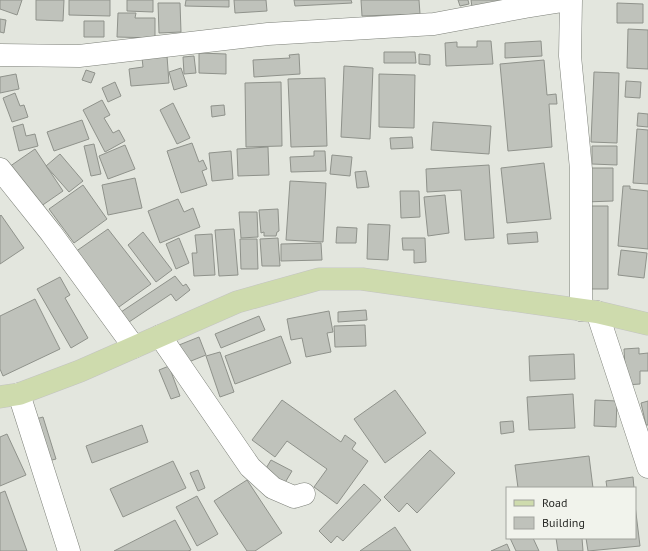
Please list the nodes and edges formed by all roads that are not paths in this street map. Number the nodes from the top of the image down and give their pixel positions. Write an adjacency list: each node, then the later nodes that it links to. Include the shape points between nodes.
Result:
1 (570, 0): 2 (street, via 434,24 268,34 79,56); 4 (street, via 570,56)
2 (0, 55)
3 (0, 169): 7 (street, via 51,233)
4 (589, 311): 5 (main road); 6 (main road, via 362,279 319,279 237,302); 9 (street)
5 (648, 324)
6 (160, 336): 7 (main road); 10 (street, via 250,467 274,488 294,497)
7 (134, 347): 8 (main road, via 80,372)
8 (7, 398): 11 (street)
9 (648, 467)
10 (304, 494)
11 (69, 551)

